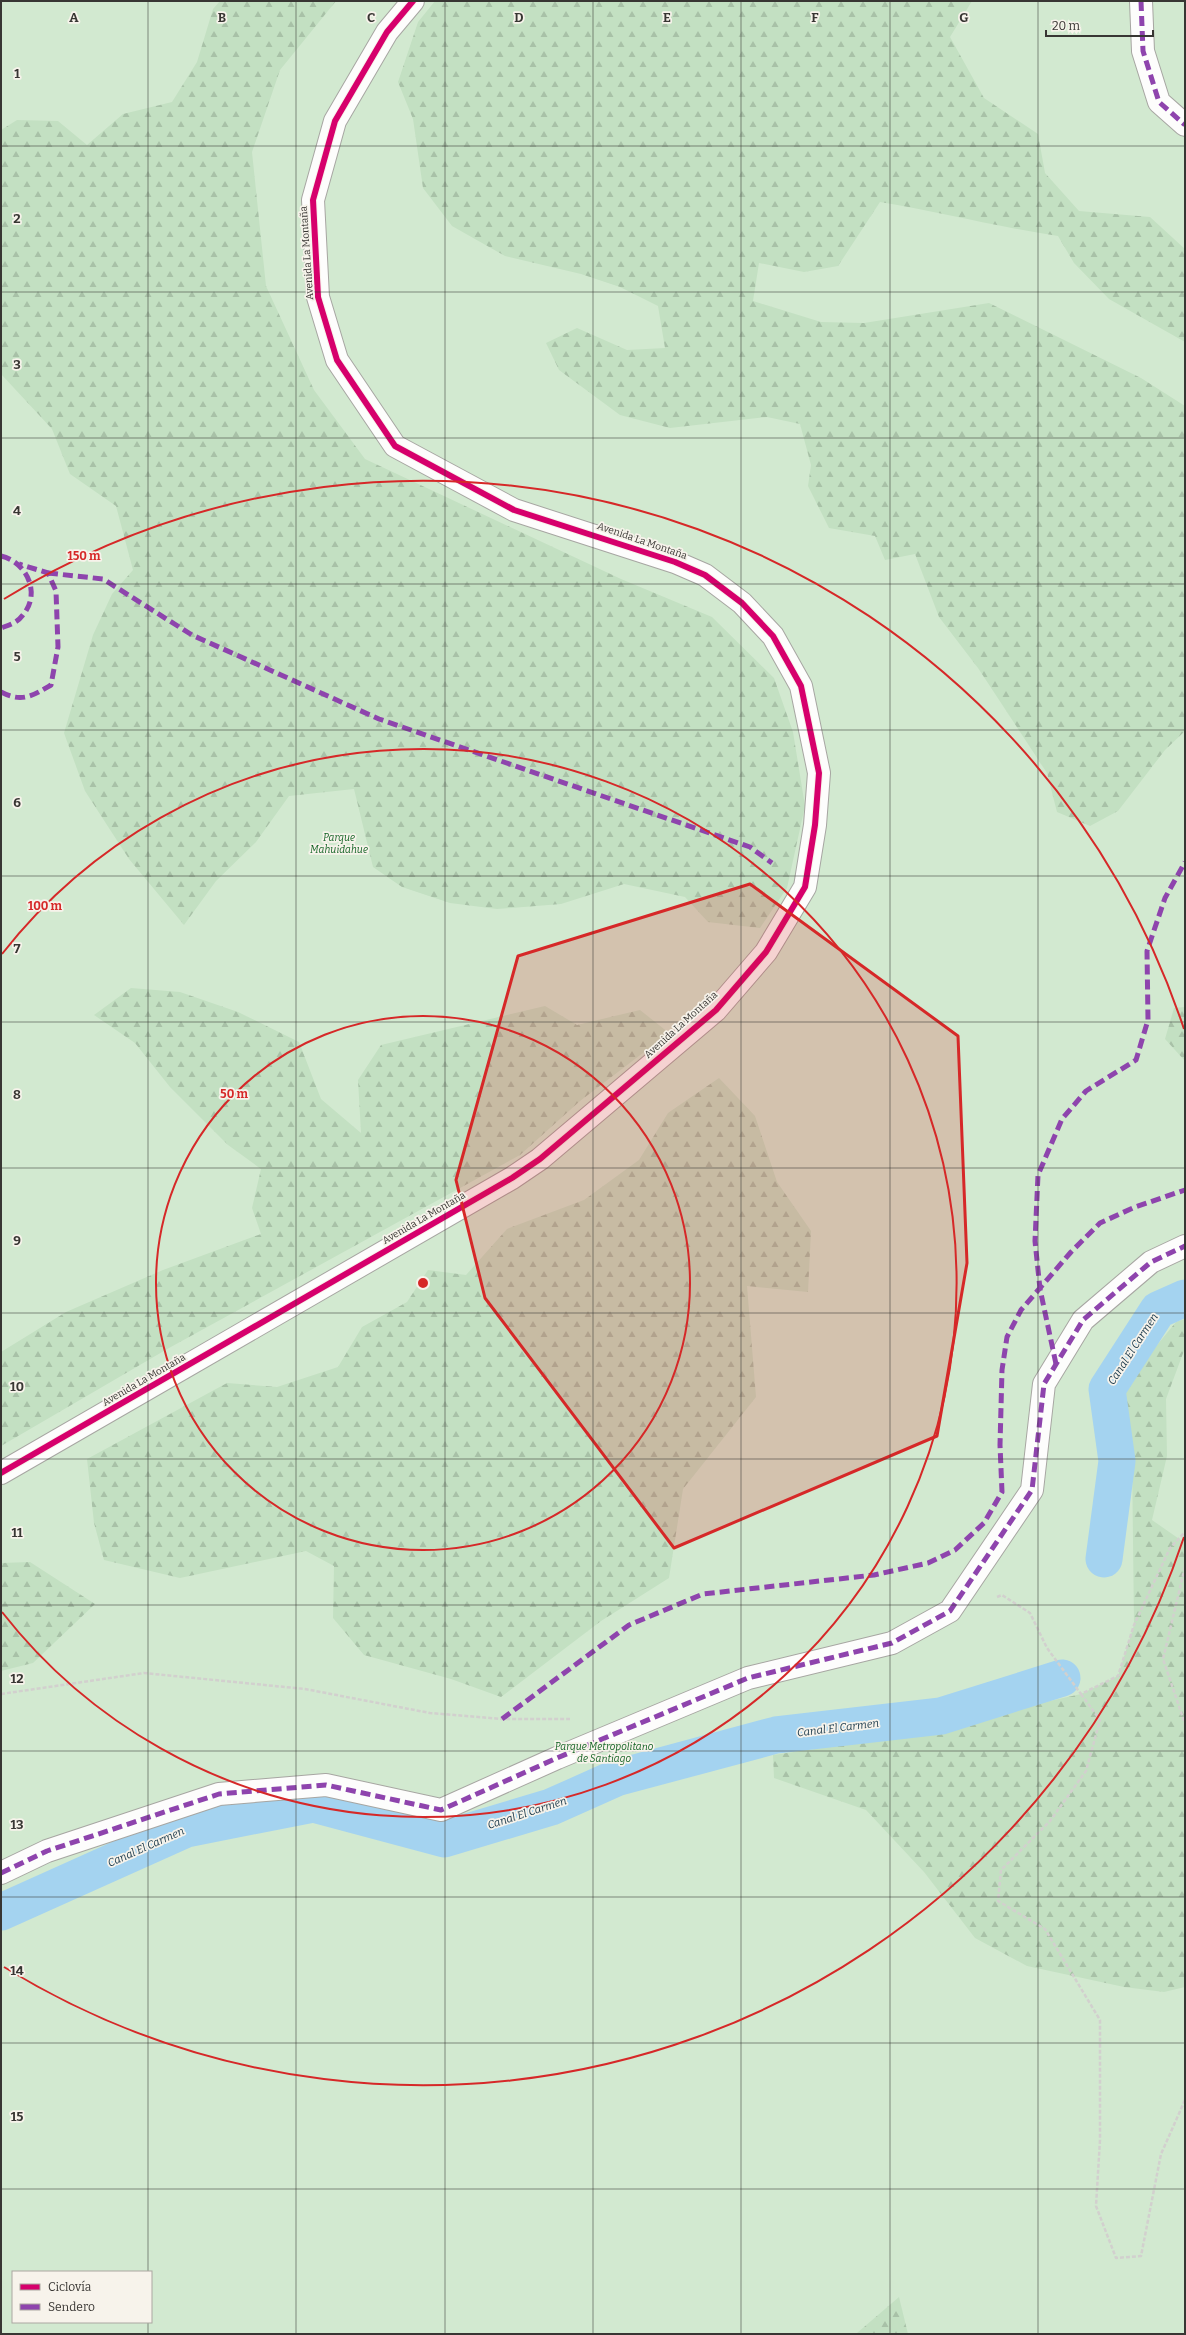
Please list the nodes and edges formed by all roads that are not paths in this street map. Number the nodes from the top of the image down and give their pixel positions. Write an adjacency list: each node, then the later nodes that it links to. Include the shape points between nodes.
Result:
1 (413, 1): 5 (street, Avenida La Montaña, via 387,32 335,121 313,200 318,297 337,360 395,446 514,510 675,562 705,575 742,603 773,636 801,686 819,773 815,825 805,887 766,952 716,1010 540,1159 512,1178)
2 (1141, 1): 3 (street, via 1143,51 1159,102)
3 (1185, 125)
4 (1185, 1246): 6 (street, via 1151,1262 1082,1320 1044,1384 1032,1490 950,1611 892,1642 748,1678 441,1810 326,1785 219,1794 47,1851)
5 (1, 1474)
6 (1, 1874)

